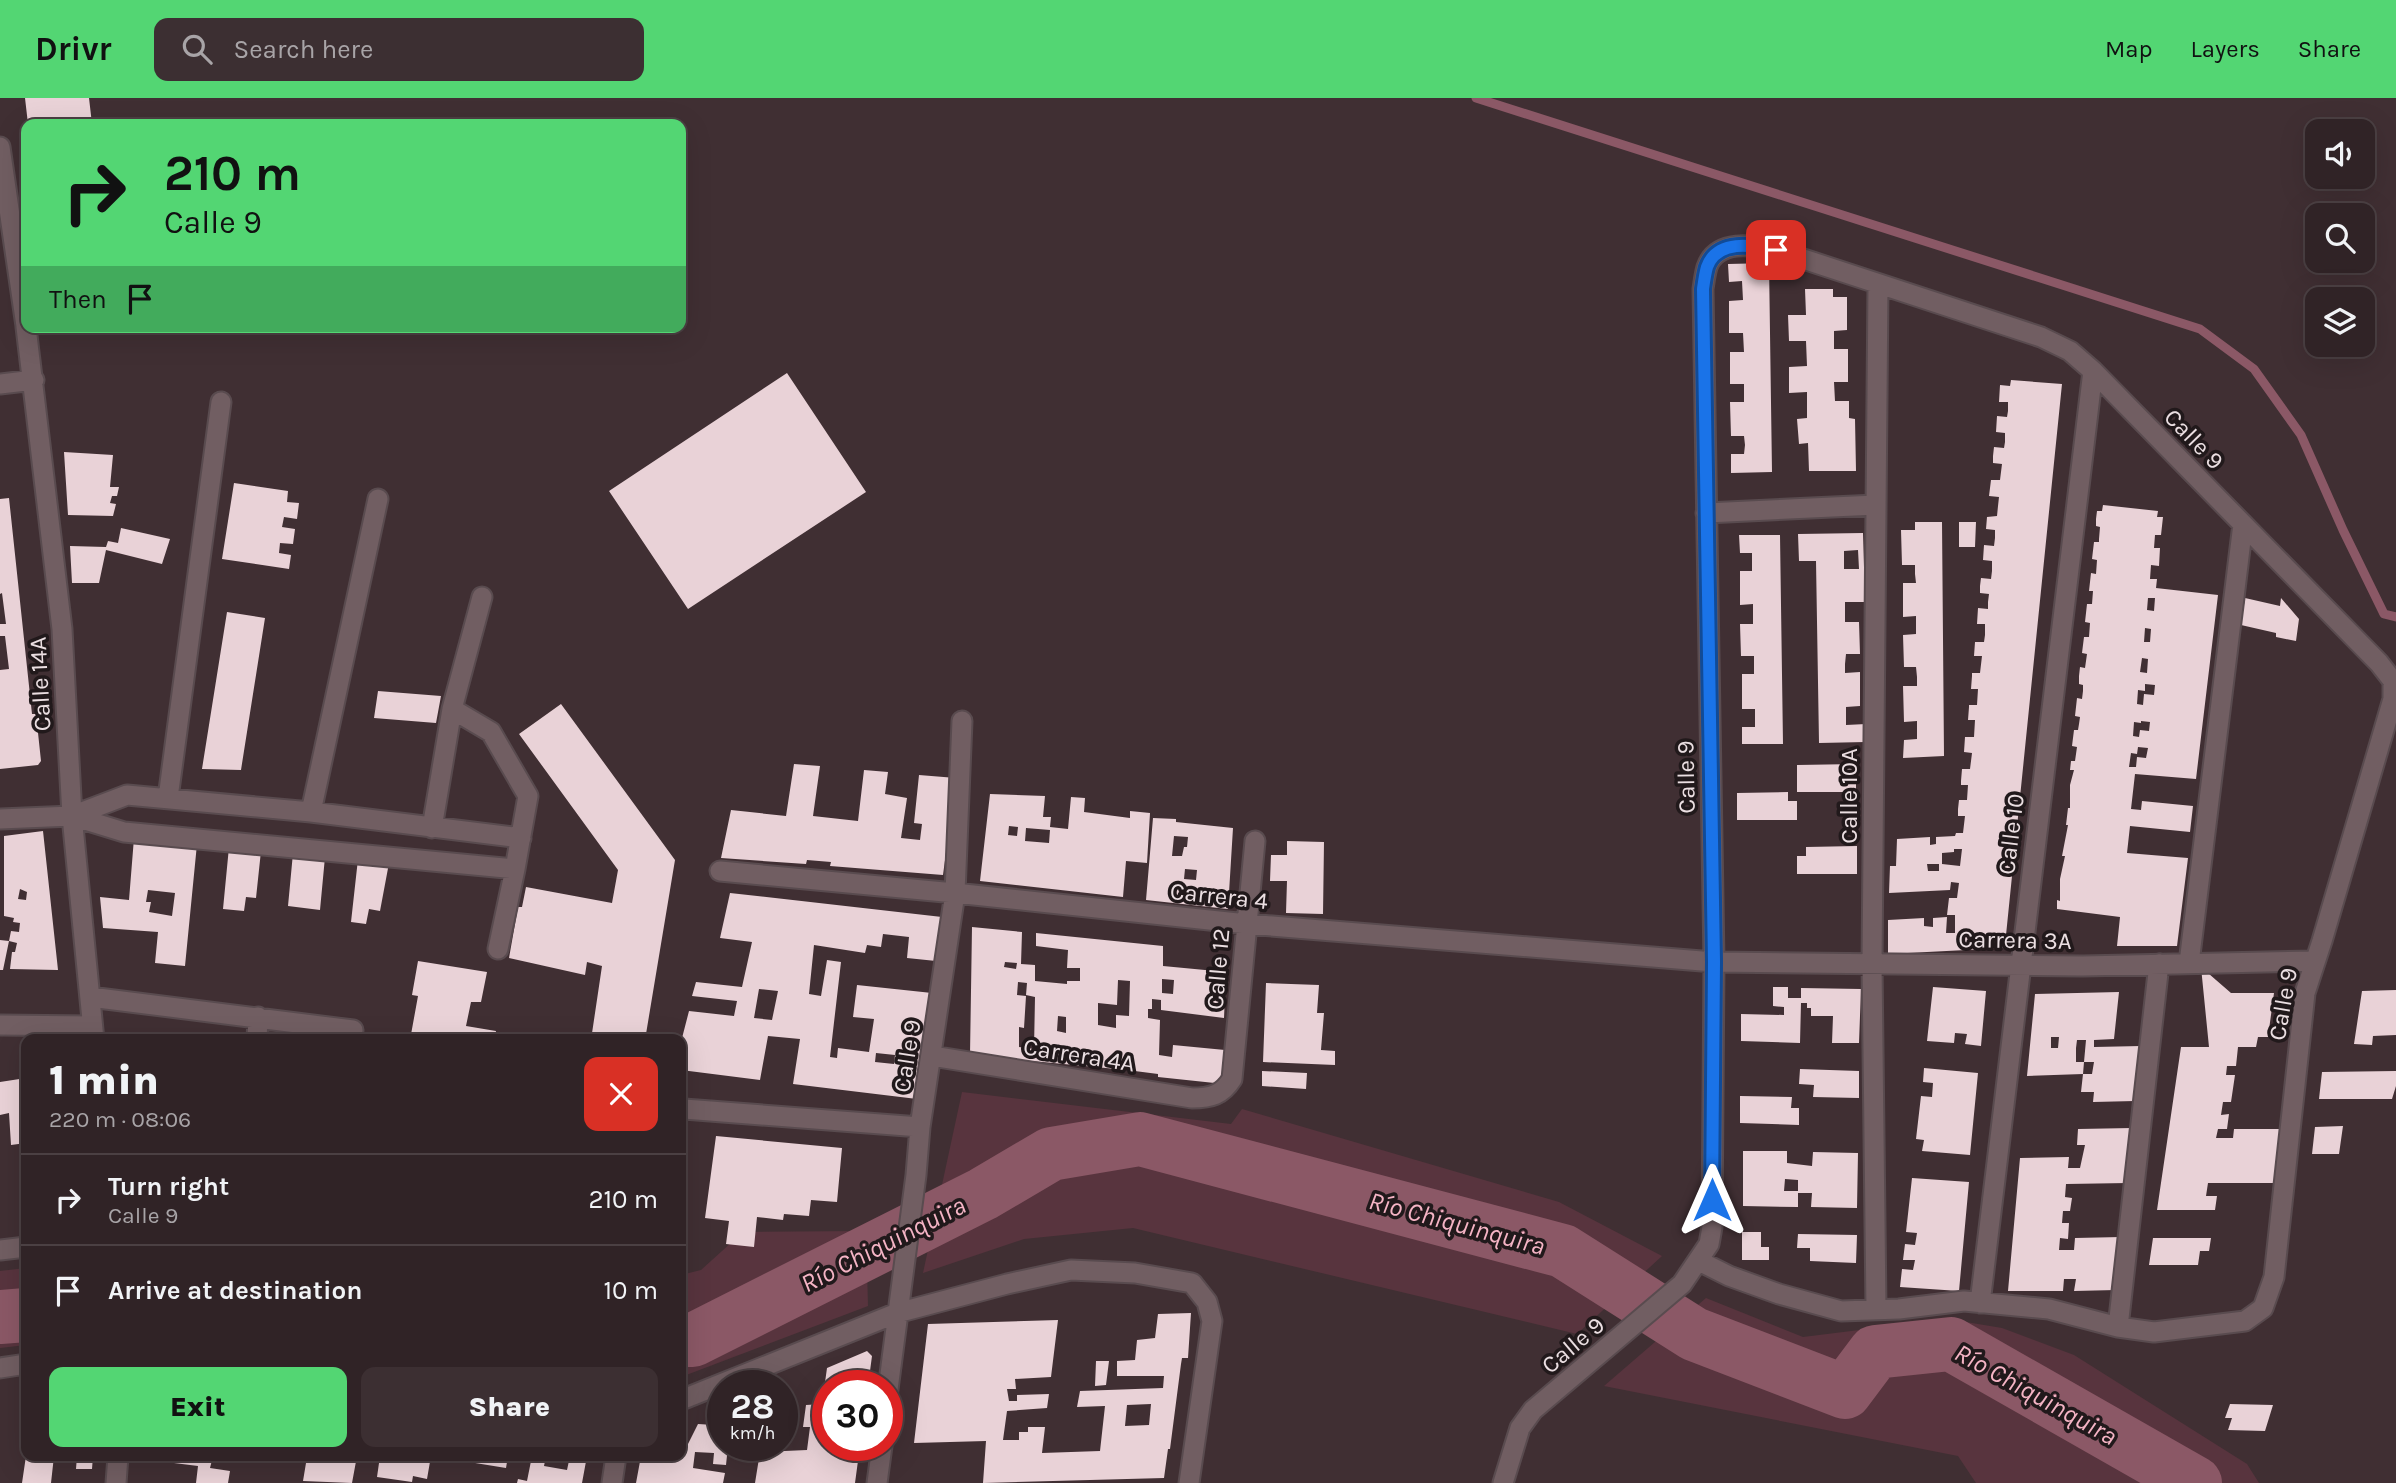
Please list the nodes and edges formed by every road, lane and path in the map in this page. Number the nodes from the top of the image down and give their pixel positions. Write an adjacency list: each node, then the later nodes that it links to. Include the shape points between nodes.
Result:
1 (0, 147): 3 (street, Calle 14A)
2 (1878, 284): 5 (street, Calle 9, via 2041,337 2070,351); 10 (street, Calle 10A); 11 (street, Calle 9, via 1750,245 1731,246 1715,254 1707,266 1703,289)
3 (21, 292)
4 (27, 333): 6 (street, Calle 14A)
5 (2093, 371): 12 (street, Calle 9); 32 (street, Calle 10)
6 (34, 380): 7 (street); 18 (street, Calle 14A, via 62,629)
7 (0, 384)
8 (221, 402): 16 (street)
9 (378, 499): 17 (street)
10 (1876, 505): 11 (street); 31 (street, Calle 10A)
11 (1706, 513): 29 (street, Calle 9)
12 (2243, 524): 28 (street, Calle 9, via 2393,681 2393,699); 30 (street)
13 (482, 597): 14 (street)
14 (452, 709): 20 (street); 21 (street, via 491,732 528,796)
15 (962, 721): 25 (street, Calle 9)
16 (168, 797): 17 (street); 18 (street, via 127,795)
17 (311, 812): 20 (street)
18 (72, 816): 19 (street); 23 (street, via 124,832); 34 (street, Calle 14A)
19 (0, 820)
20 (432, 828): 21 (street)
21 (521, 838): 23 (street)
22 (1255, 841): 26 (street, Calle 12)
23 (515, 869): 27 (street)
24 (720, 871): 25 (street, Carrera 4)
25 (955, 893): 26 (street, Carrera 4); 40 (street, Calle 9)
26 (1247, 924): 29 (street, Carrera 4); 41 (street, Calle 12, via 1232,1079)
27 (498, 949)
28 (2315, 961): 30 (street, Carrera 3A); 50 (street, Calle 9, via 2305,993 2274,1277 2263,1308 2245,1321 2188,1329 2154,1332)
29 (1714, 962): 31 (street, Carrera 3A); 46 (street, Calle 9, via 1712,1227)
30 (2189, 963): 33 (street, Carrera 3A)
31 (1872, 964): 32 (street, Carrera 3A); 48 (street, Calle 10A)
32 (2020, 964): 33 (street, Carrera 3A); 47 (street, Calle 10)
33 (2159, 964): 50 (street)
34 (90, 997): 35 (street); 38 (street, Calle 14A)
35 (258, 1017): 37 (street); 39 (street)
36 (0, 1025): 38 (street)
37 (353, 1030)
38 (93, 1032)
39 (257, 1034)
40 (932, 1056): 41 (street, Carrera 4A, via 1192,1098); 43 (street, Calle 9)
41 (1218, 1094)
42 (686, 1109): 43 (street)
43 (920, 1127): 49 (street, Calle 9)
44 (21, 1248): 45 (street)
45 (0, 1250)
46 (1699, 1261): 48 (street, Calle 9, via 1779,1294 1841,1311); 62 (street, Calle 9, via 1682,1284 1533,1410 1520,1428)
47 (1980, 1303): 48 (street, Calle 9); 50 (street, Calle 9, via 2049,1309)
48 (1876, 1310)
49 (897, 1313): 53 (street, Calle 9); 54 (street); 61 (street, via 1071,1270 1135,1273 1192,1283 1207,1302 1212,1321)
50 (2118, 1326)
51 (21, 1365): 52 (street)
52 (0, 1368)
53 (890, 1370)
54 (686, 1398)
55 (118, 1461): 58 (street)
56 (615, 1461): 59 (street)
57 (880, 1461): 60 (street)
58 (116, 1483)
59 (612, 1483)
60 (877, 1483)
61 (1189, 1483)
62 (1503, 1483)

